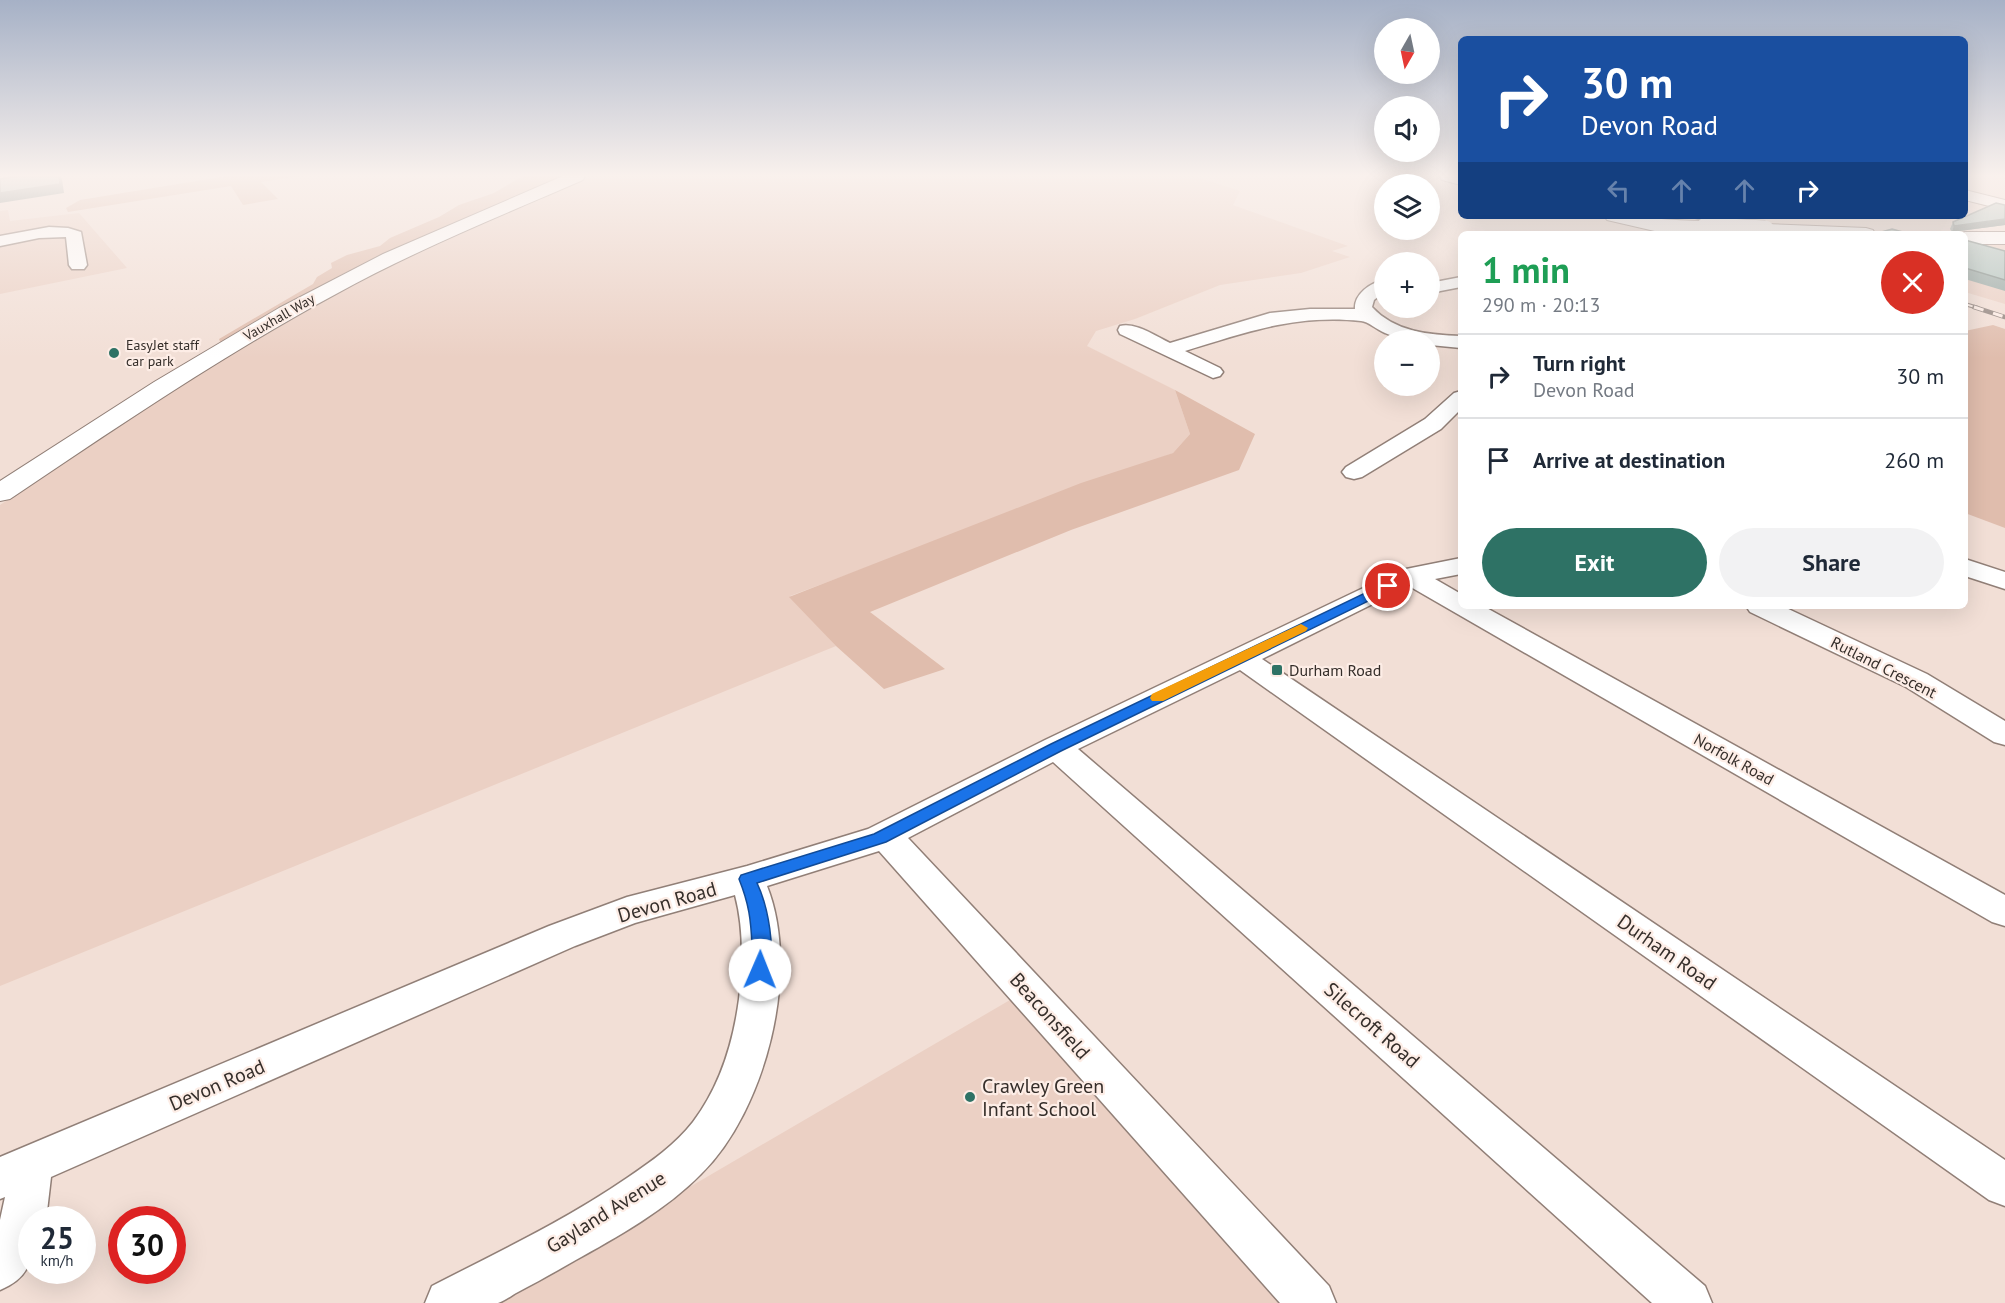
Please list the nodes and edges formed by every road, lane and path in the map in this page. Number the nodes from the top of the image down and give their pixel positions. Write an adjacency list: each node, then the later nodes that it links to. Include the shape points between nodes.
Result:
1 (26, 237): 6 (street)
2 (75, 237): 7 (street)
3 (440, 237): 20 (main road, Vauxhall Way, via 286,312)
4 (1968, 238): 5 (main road)
5 (2005, 238)
6 (0, 241)
7 (78, 265)
8 (1458, 269): 9 (street)
9 (1440, 271)
10 (1458, 283): 11 (street)
11 (1440, 286)
12 (1374, 295): 13 (street, via 1364,301)
13 (1367, 315): 15 (street, via 1399,332); 16 (street, via 1270,319)
14 (1127, 330): 16 (street)
15 (1458, 342)
16 (1168, 351): 17 (street)
17 (1213, 372)
18 (1458, 400): 19 (street, via 1433,424)
19 (1354, 472)
20 (0, 493)
21 (1458, 567): 23 (street, Devon Road)
22 (1968, 568): 24 (street)
23 (1410, 576): 25 (street, Norfolk Road); 29 (street, Devon Road)
24 (2005, 581)
25 (1458, 603)
26 (1469, 609): 34 (street, Norfolk Road)
27 (1778, 609): 28 (street, Rutland Crescent)
28 (1797, 612): 30 (street, Rutland Crescent)
29 (1241, 657): 31 (street, Devon Road); 36 (street, Durham Road)
30 (2005, 735)
31 (1056, 747): 32 (street, Devon Road); 40 (street, Silecroft Road)
32 (886, 836): 33 (street, Devon Road); 39 (street, Beaconsfield)
33 (747, 879): 35 (street, Devon Road, via 627,911 562,936); 38 (street, Gayland Avenue, via 758,903 761,949 757,1012 743,1070 720,1117 694,1153 660,1181 614,1212)
34 (2005, 912)
35 (15, 1171): 37 (street, via 29,1198 12,1253)
36 (2005, 1185)
37 (0, 1267)
38 (449, 1303)
39 (1312, 1303)
40 (1688, 1303)

